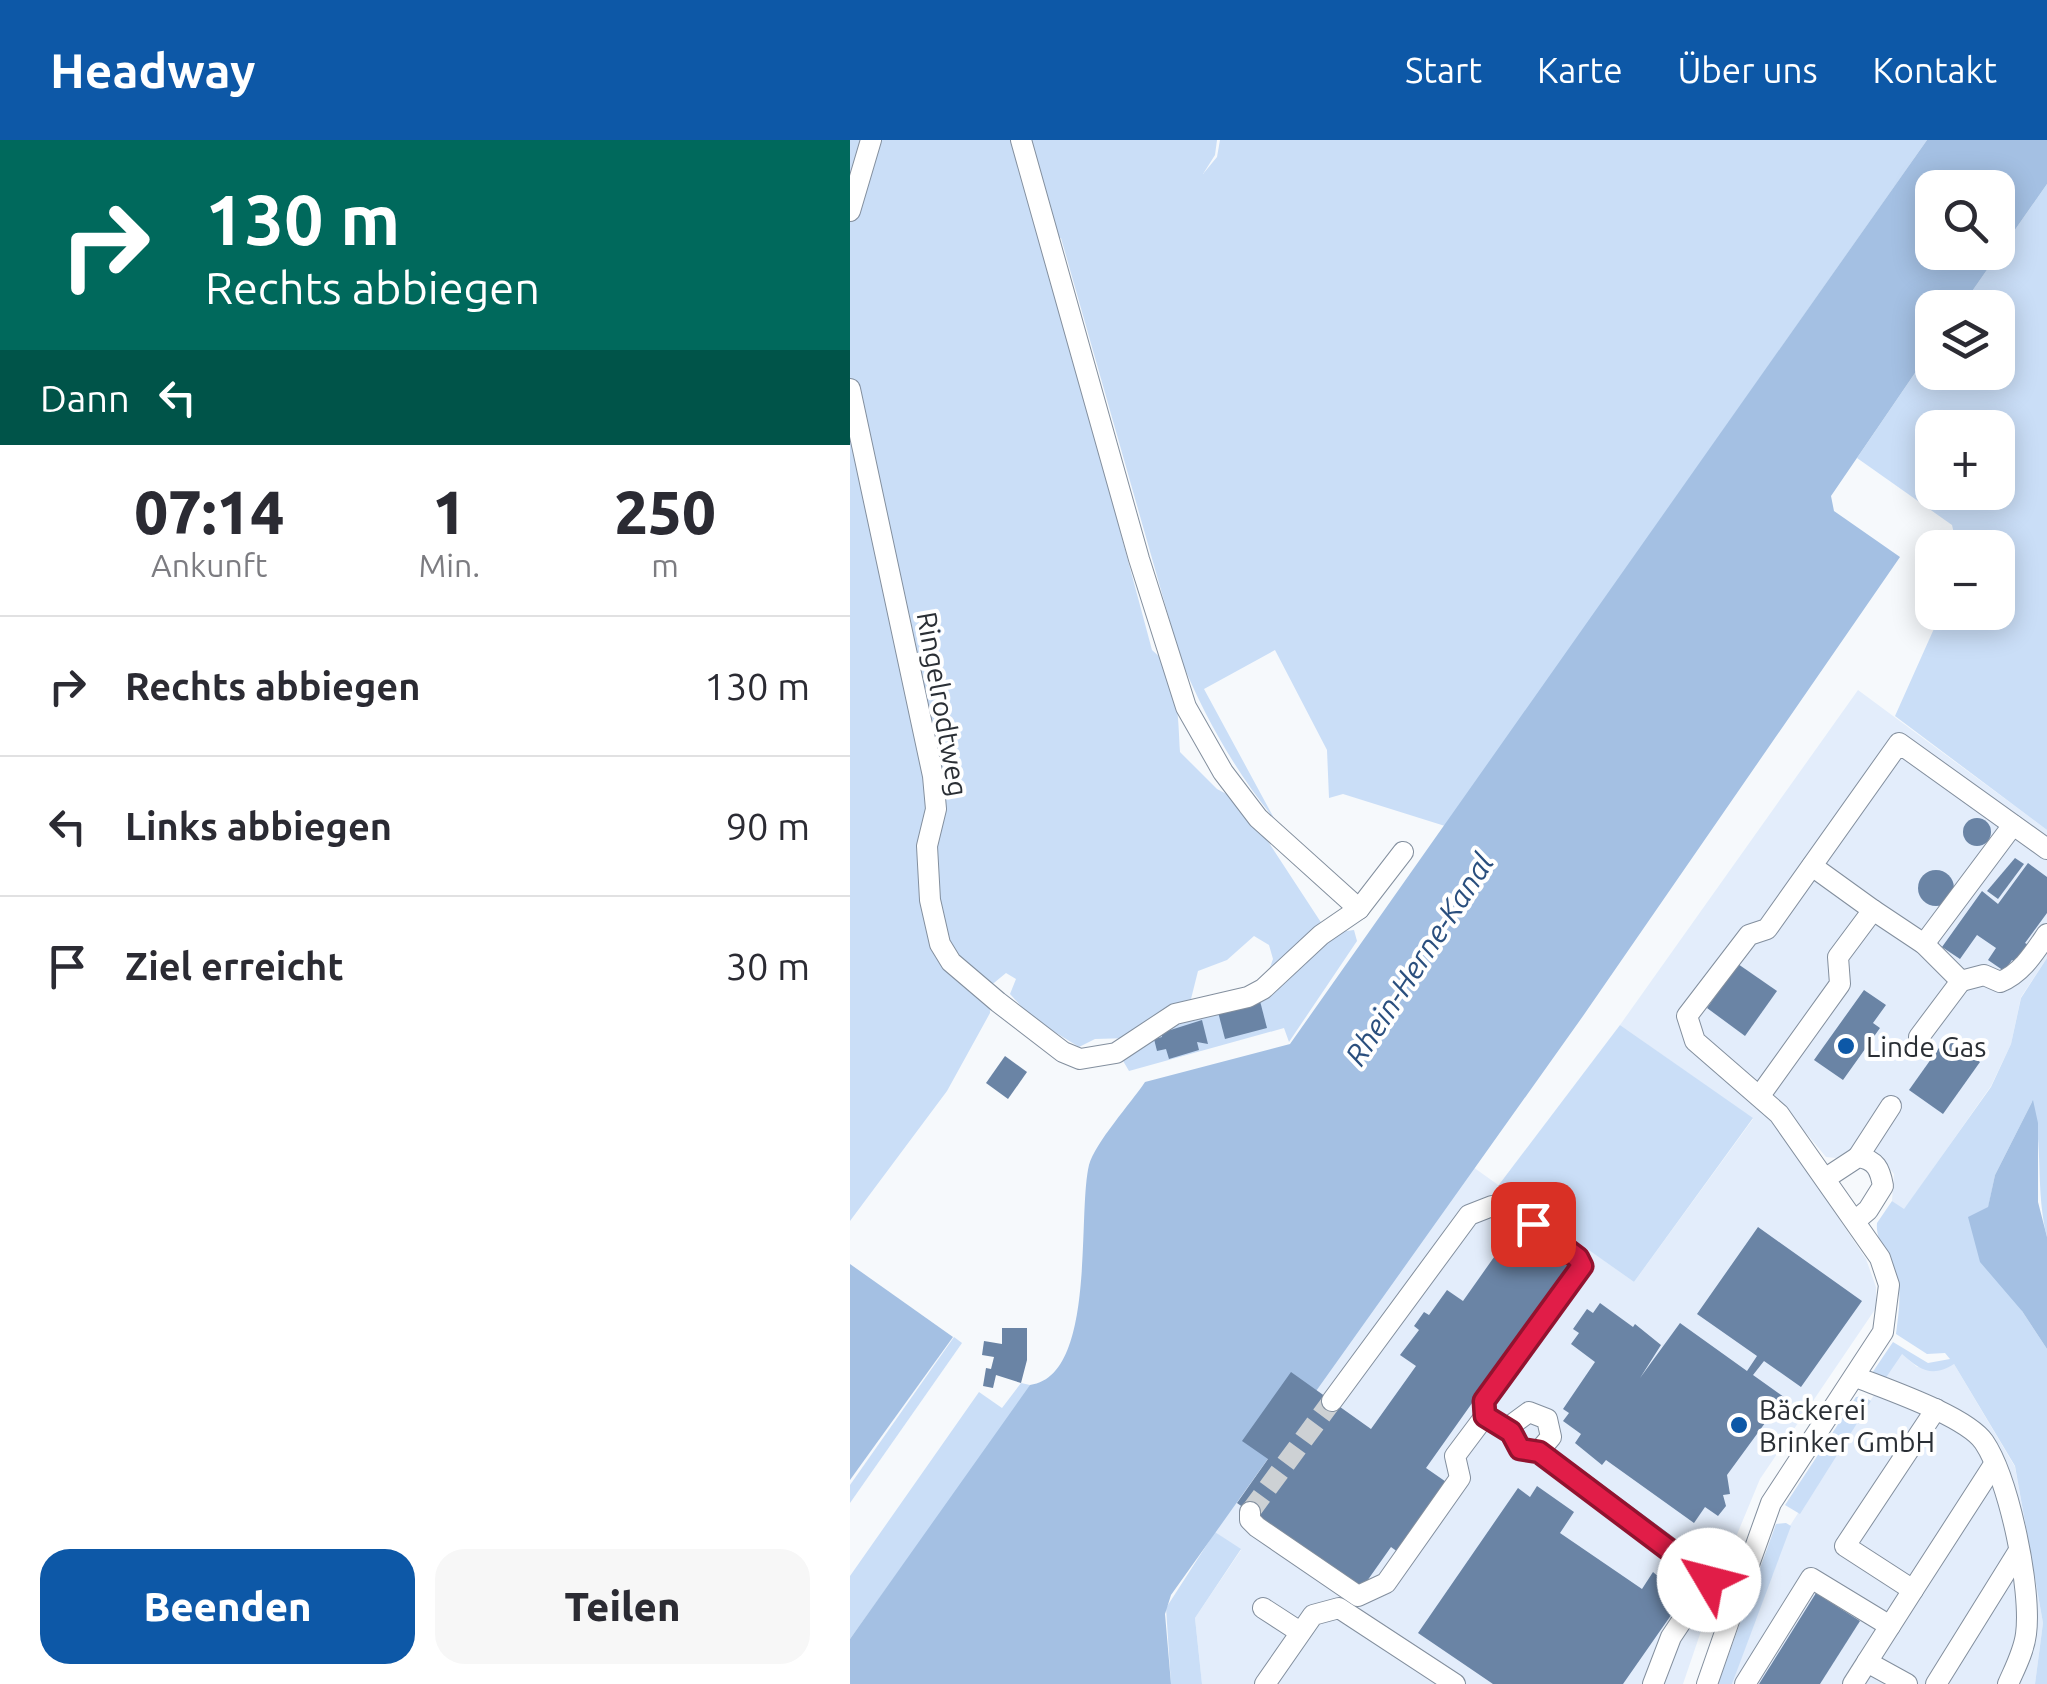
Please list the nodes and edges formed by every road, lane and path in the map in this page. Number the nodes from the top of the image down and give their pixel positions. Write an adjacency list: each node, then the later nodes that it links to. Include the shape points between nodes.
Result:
1 (871, 140): 3 (street)
2 (1022, 140): 9 (street, via 1186,707 1258,818)
3 (850, 211)
4 (850, 389): 9 (street, Ringelrodtweg, via 933,776 930,900 950,962 1063,1052 1092,1060 1116,1054 1175,1014 1263,989)
5 (2014, 825): 6 (street); 8 (street, via 1899,743); 12 (street)
6 (2047, 849)
7 (1403, 852): 9 (street, Ringelrodtweg)
8 (1812, 866): 10 (street); 15 (street, via 1687,1016 1695,1041)
9 (1359, 909)
10 (1873, 910): 12 (street); 15 (street, via 1838,957 1840,984)
11 (2047, 934): 13 (street, via 2010,978)
12 (1924, 944): 13 (street)
13 (1961, 981): 14 (street)
14 (1918, 1037)
15 (1760, 1094): 18 (street)
16 (1891, 1106): 17 (street)
17 (1858, 1157): 18 (street); 19 (street, via 1874,1161 1883,1186)
18 (1826, 1178): 19 (street)
19 (1855, 1221): 20 (street, via 1880,1258 1890,1304 1883,1332)
20 (1856, 1376): 22 (street); 31 (street, via 1771,1503)
21 (1332, 1401): 23 (street, via 1469,1215 1492,1206 1510,1208 1582,1266 1484,1401)
22 (1936, 1409): 26 (street, via 1983,1440); 30 (street, via 1846,1546)
23 (1485, 1416): 24 (street); 27 (street, via 1455,1456 1460,1478 1386,1582 1358,1596 1257,1527)
24 (1511, 1432): 25 (street, via 1520,1449); 25 (street, via 1520,1416 1539,1414 1551,1428)
25 (1539, 1452): 29 (street)
26 (1993, 1466): 28 (street); 30 (street)
27 (1250, 1512)
28 (2018, 1552): 43 (street); 44 (street, via 2028,1605 2026,1638)
29 (1709, 1580): 31 (street); 38 (street, via 1671,1637)
30 (1913, 1590): 33 (street)
31 (1737, 1598): 39 (street)
32 (1263, 1608): 34 (street)
33 (1890, 1626): 35 (street); 40 (street, via 1811,1578)
34 (1300, 1632): 36 (street); 37 (street, via 1313,1616 1338,1608)
35 (1867, 1662): 41 (street); 42 (street)
36 (1265, 1684)
37 (1455, 1684)
38 (1653, 1684)
39 (1707, 1684)
40 (1745, 1684)
41 (1853, 1684)
42 (1907, 1684)
43 (1936, 1684)
44 (2008, 1684)

